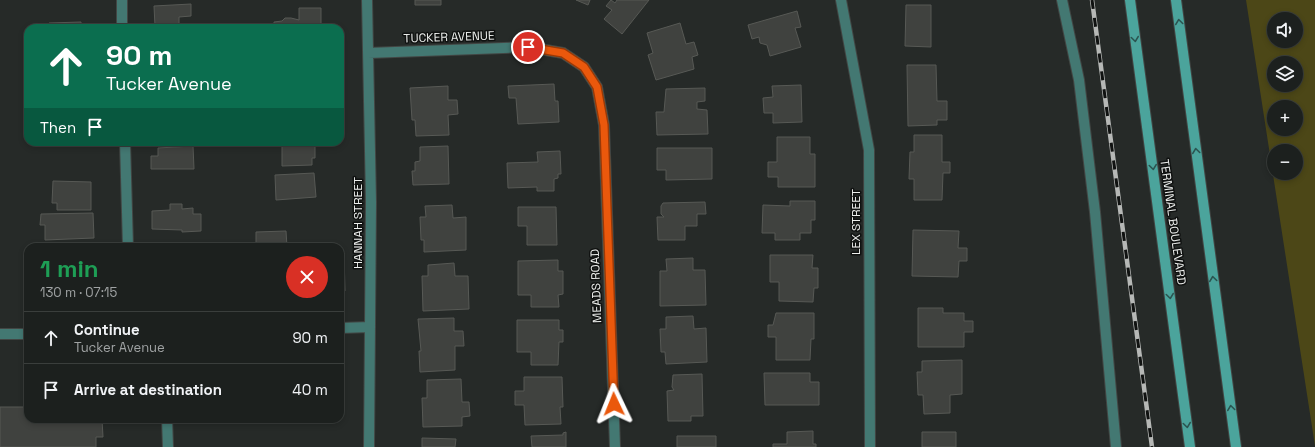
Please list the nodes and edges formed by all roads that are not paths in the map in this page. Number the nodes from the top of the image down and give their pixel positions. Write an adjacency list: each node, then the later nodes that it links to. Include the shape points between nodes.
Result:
1 (122, 0): 7 (street)
2 (367, 0): 8 (street, HANNAH STREET)
3 (841, 0): 20 (street, LEX STREET, via 869,150)
4 (1062, 0): 21 (street, via 1082,104 1095,212)
5 (1130, 0): 22 (main road, TERMINAL BOULEVARD, one-way to 22)
6 (1176, 0): 23 (main road, one-way to 6)
7 (122, 24)
8 (368, 53): 9 (street, TUCKER AVENUE, via 528,47 563,53 584,67 597,87); 12 (street, HANNAH STREET)
9 (604, 125): 19 (street, MEADS ROAD)
10 (125, 146): 11 (street)
11 (128, 243)
12 (370, 327): 13 (street); 18 (street, HANNAH STREET)
13 (344, 328)
14 (0, 334): 15 (street)
15 (24, 334)
16 (167, 423): 17 (street)
17 (168, 447)
18 (369, 447)
19 (615, 447)
20 (870, 447)
21 (1116, 447)
22 (1190, 447)
23 (1236, 447)

